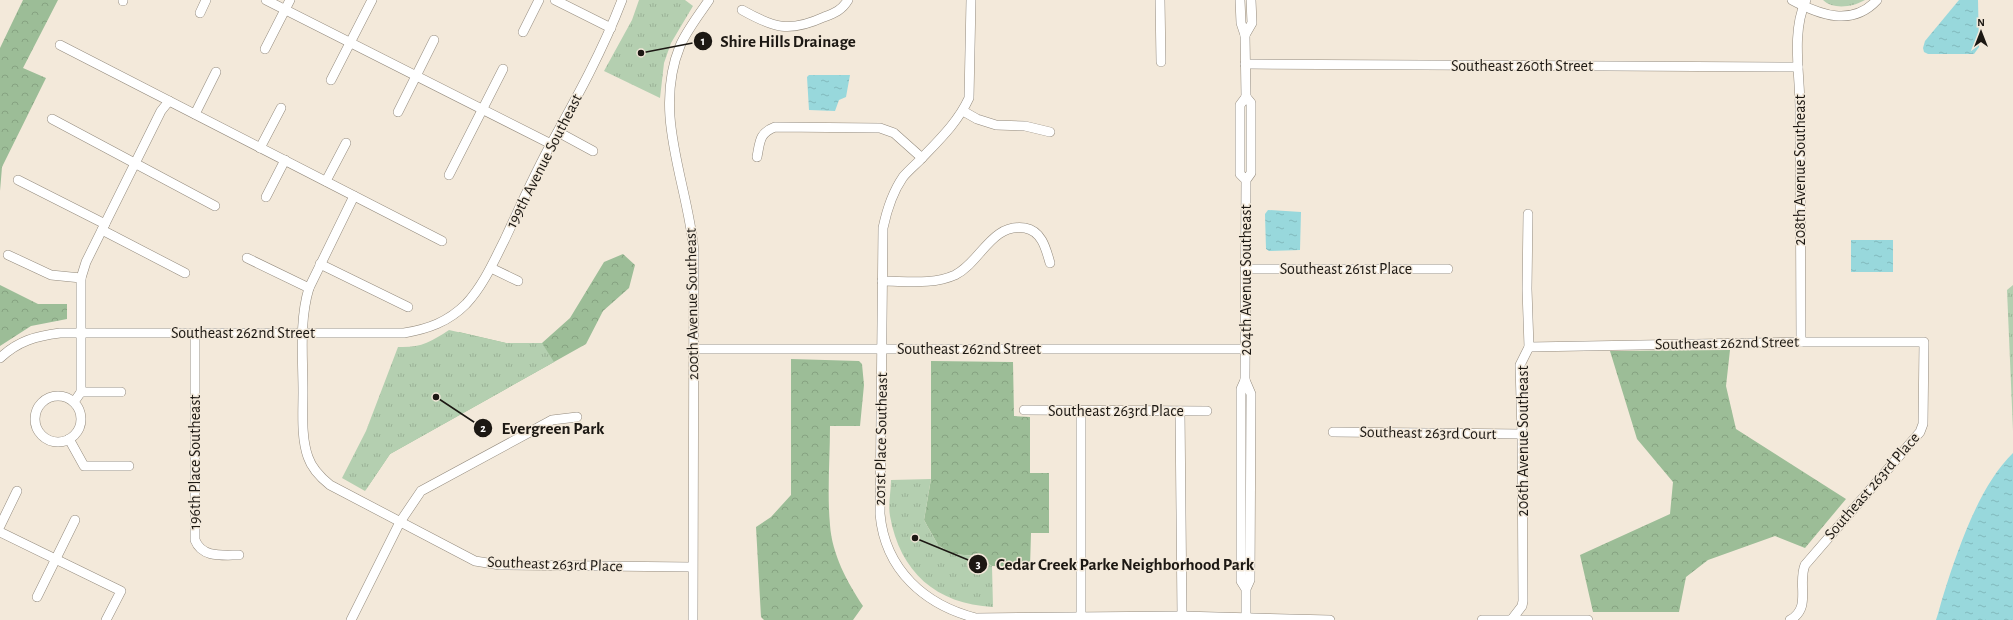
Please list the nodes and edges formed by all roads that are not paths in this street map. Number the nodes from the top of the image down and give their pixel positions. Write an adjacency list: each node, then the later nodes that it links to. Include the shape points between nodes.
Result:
1 (206, 0): 19 (street)
2 (266, 0): 17 (street)
3 (290, 0): 17 (street)
4 (372, 0): 24 (street)
5 (539, 0): 21 (street)
6 (555, 0): 20 (street)
7 (622, 0): 20 (street, 199th Avenue Southeast)
8 (709, 0): 80 (street, 200th Avenue Southeast, via 681,46 673,72 668,104 669,122 692,236)
9 (848, 0): 18 (street, via 843,9 794,28 765,23)
10 (971, 0): 37 (street, 201st Place Southeast, via 971,83 969,98)
11 (1160, 0): 27 (street)
12 (1240, 0): 22 (street, 204th Avenue Southeast, via 1241,23)
13 (1251, 0): 22 (street, 204th Avenue Southeast, via 1252,23)
14 (1792, 0): 16 (street)
15 (1877, 0): 16 (street, via 1863,11 1834,17)
16 (1805, 3): 29 (street, 208th Avenue Southeast, via 1798,25)
17 (285, 10): 24 (street); 26 (street)
18 (742, 10)
19 (200, 13)
20 (612, 28): 41 (street, 199th Avenue Southeast)
21 (523, 32)
22 (1245, 35): 28 (street, 204th Avenue Southeast)
23 (434, 40): 32 (street)
24 (350, 42): 32 (street); 33 (street)
25 (60, 45): 34 (street)
26 (265, 49)
27 (1161, 62)
28 (1245, 64): 29 (street, Southeast 260th Street); 65 (street, 204th Avenue Southeast, via 1246,97 1251,103 1251,173 1246,180)
29 (1798, 67): 77 (street, 208th Avenue Southeast)
30 (503, 69): 36 (street)
31 (216, 72): 39 (street)
32 (416, 76): 36 (street); 38 (street)
33 (331, 80)
34 (170, 101): 39 (street); 50 (street, via 161,111)
35 (281, 108): 45 (street)
36 (483, 109): 44 (street); 51 (street)
37 (963, 111): 42 (street, via 996,125 1025,126); 48 (street, 201st Place Southeast)
38 (398, 112)
39 (195, 114): 45 (street)
40 (52, 119): 50 (street)
41 (558, 132): 44 (street, 199th Avenue Southeast); 46 (street)
42 (1050, 132)
43 (346, 143): 53 (street)
44 (551, 144): 64 (street, 199th Avenue Southeast)
45 (260, 148): 49 (street)
46 (593, 151)
47 (757, 157): 48 (street, via 762,136 766,130 775,127 874,127 894,134)
48 (922, 158): 70 (street, 201st Place Southeast, via 904,176 886,211 883,228)
49 (285, 160): 53 (street); 55 (street)
50 (136, 163): 56 (street); 58 (street)
51 (449, 175)
52 (18, 180): 58 (street)
53 (326, 181): 54 (street)
54 (354, 196): 59 (street); 63 (street, Southeast 263rd Place)
55 (266, 197)
56 (215, 206)
57 (1528, 214): 79 (street, 206th Avenue Southeast)
58 (103, 227): 67 (street); 68 (street)
59 (442, 241)
60 (8, 255): 68 (street, via 51,275)
61 (247, 258): 71 (street)
62 (1050, 263): 70 (street, via 1040,237 1028,229 1011,228 995,236 956,274 930,281)
63 (320, 264): 71 (street, Southeast 263rd Place); 72 (street)
64 (491, 268): 69 (street); 73 (street, 199th Avenue Southeast, via 472,296)
65 (1245, 269): 66 (street, Southeast 261st Place); 82 (street, 204th Avenue Southeast)
66 (1448, 269)
67 (185, 272)
68 (81, 278): 74 (street)
69 (518, 281)
70 (882, 281): 81 (street, 201st Place Southeast)
71 (308, 288): 76 (street, Southeast 263rd Place)
72 (408, 307)
73 (455, 314): 76 (street, Southeast 262nd Street, via 431,327 404,333)
74 (82, 332): 75 (street, Southeast 262nd Street); 83 (street, Southeast 262nd Street, via 28,339 10,348); 84 (street)
75 (195, 333): 76 (street, Southeast 262nd Street); 101 (street, 196th Place Southeast, via 195,540 207,553)
76 (303, 334): 98 (street, Southeast 263rd Place, via 303,434 307,456 314,471 330,485)
77 (1802, 342): 78 (street, Southeast 262nd Street); 79 (street, Southeast 262nd Street)
78 (1924, 342): 116 (street, Southeast 263rd Place, via 1923,424 1920,432 1805,565 1802,574 1801,610)
79 (1529, 347): 93 (street, 206th Avenue Southeast, via 1520,365)
80 (694, 348): 81 (street, Southeast 262nd Street); 103 (street, 200th Avenue Southeast)
81 (881, 349): 82 (street, Southeast 262nd Street); 106 (street, 201st Place Southeast, via 881,524 889,550 909,580 939,605)
82 (1245, 349): 108 (street, 204th Avenue Southeast, via 1245,380 1251,394 1250,580 1246,588)
83 (0, 358)
84 (81, 392): 85 (street); 86 (street)
85 (121, 392)
86 (74, 402): 94 (street, via 80,411 81,422 77,432); 94 (street, via 64,397 53,396 39,406 35,416 37,427 43,436 58,442)
87 (1024, 410): 88 (street, Southeast 263rd Place)
88 (1081, 411): 89 (street, Southeast 263rd Place); 107 (street)
89 (1180, 411): 90 (street, Southeast 263rd Place); 105 (street)
90 (1207, 411)
91 (577, 417): 98 (street, via 552,420 428,486 415,497)
92 (1333, 432): 93 (street, Southeast 263rd Court)
93 (1522, 434): 109 (street, 206th Avenue Southeast, via 1523,601)
94 (69, 439): 95 (street, via 84,466)
95 (129, 466)
96 (17, 491): 99 (street)
97 (75, 520): 102 (street)
98 (400, 522): 103 (street, Southeast 263rd Place, via 476,561 500,565); 111 (street)
99 (0, 526)
100 (0, 532): 102 (street)
101 (239, 555)
102 (56, 559): 104 (street); 110 (street, via 121,591)
103 (692, 568): 112 (street, 200th Avenue Southeast)
104 (37, 597)
105 (1182, 616): 107 (street, 201st Place Southeast); 108 (street, 201st Place Southeast)
106 (983, 619): 107 (street, 201st Place Southeast)
107 (1081, 619)
108 (1246, 619): 113 (street, 201st Place Southeast)
109 (1512, 619): 114 (street); 115 (street)
110 (106, 620)
111 (351, 620)
112 (693, 620)
113 (1330, 620)
114 (1482, 620)
115 (1588, 620)
116 (1790, 620)

